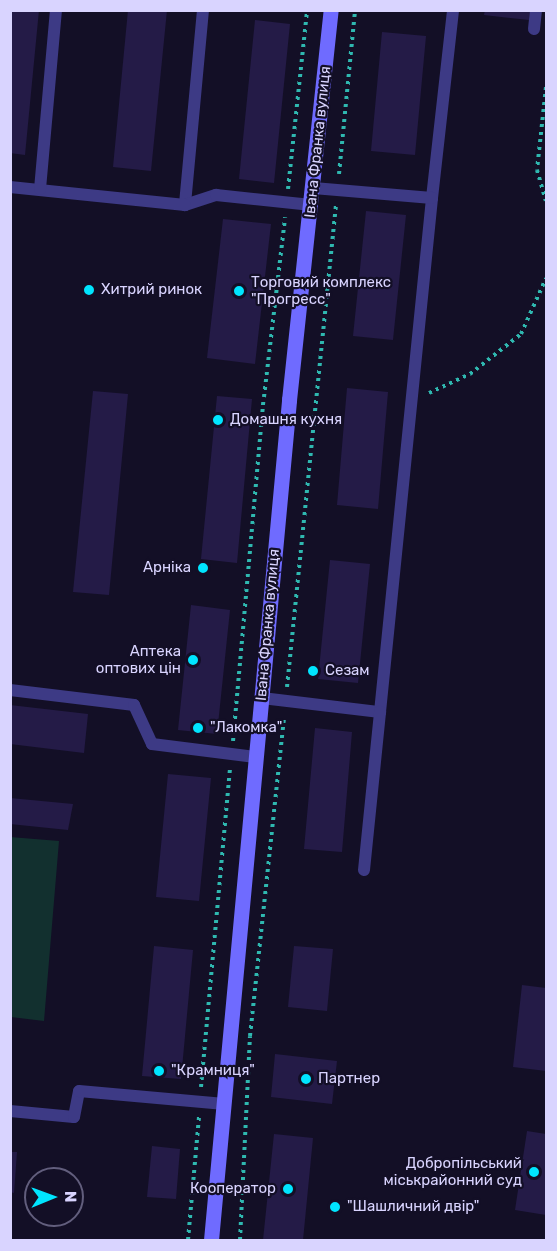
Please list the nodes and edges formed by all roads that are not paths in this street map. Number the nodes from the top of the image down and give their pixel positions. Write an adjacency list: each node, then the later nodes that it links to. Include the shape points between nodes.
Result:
1 (56, 10): 9 (lane)
2 (204, 10): 11 (lane)
3 (331, 10): 8 (street, Івана Франка вулиця)
4 (453, 10): 10 (lane)
5 (536, 10): 6 (lane)
6 (534, 29)
7 (10, 187): 9 (lane)
8 (313, 188): 10 (lane); 12 (street, Івана Франка вулиця)
9 (40, 189): 11 (lane)
10 (432, 198): 15 (lane)
11 (185, 205): 12 (lane, via 216,195)
12 (311, 206): 14 (street, Івана Франка вулиця)
13 (10, 690): 16 (lane, via 134,705 152,744)
14 (262, 698): 15 (lane); 16 (street, Івана Франка вулиця)
15 (380, 712): 17 (lane)
16 (255, 757): 18 (street, Івана Франка вулиця)
17 (364, 870)
18 (224, 1104): 19 (lane, via 79,1091 74,1117); 20 (street, Івана Франка вулиця)
19 (10, 1111)
20 (211, 1240)

